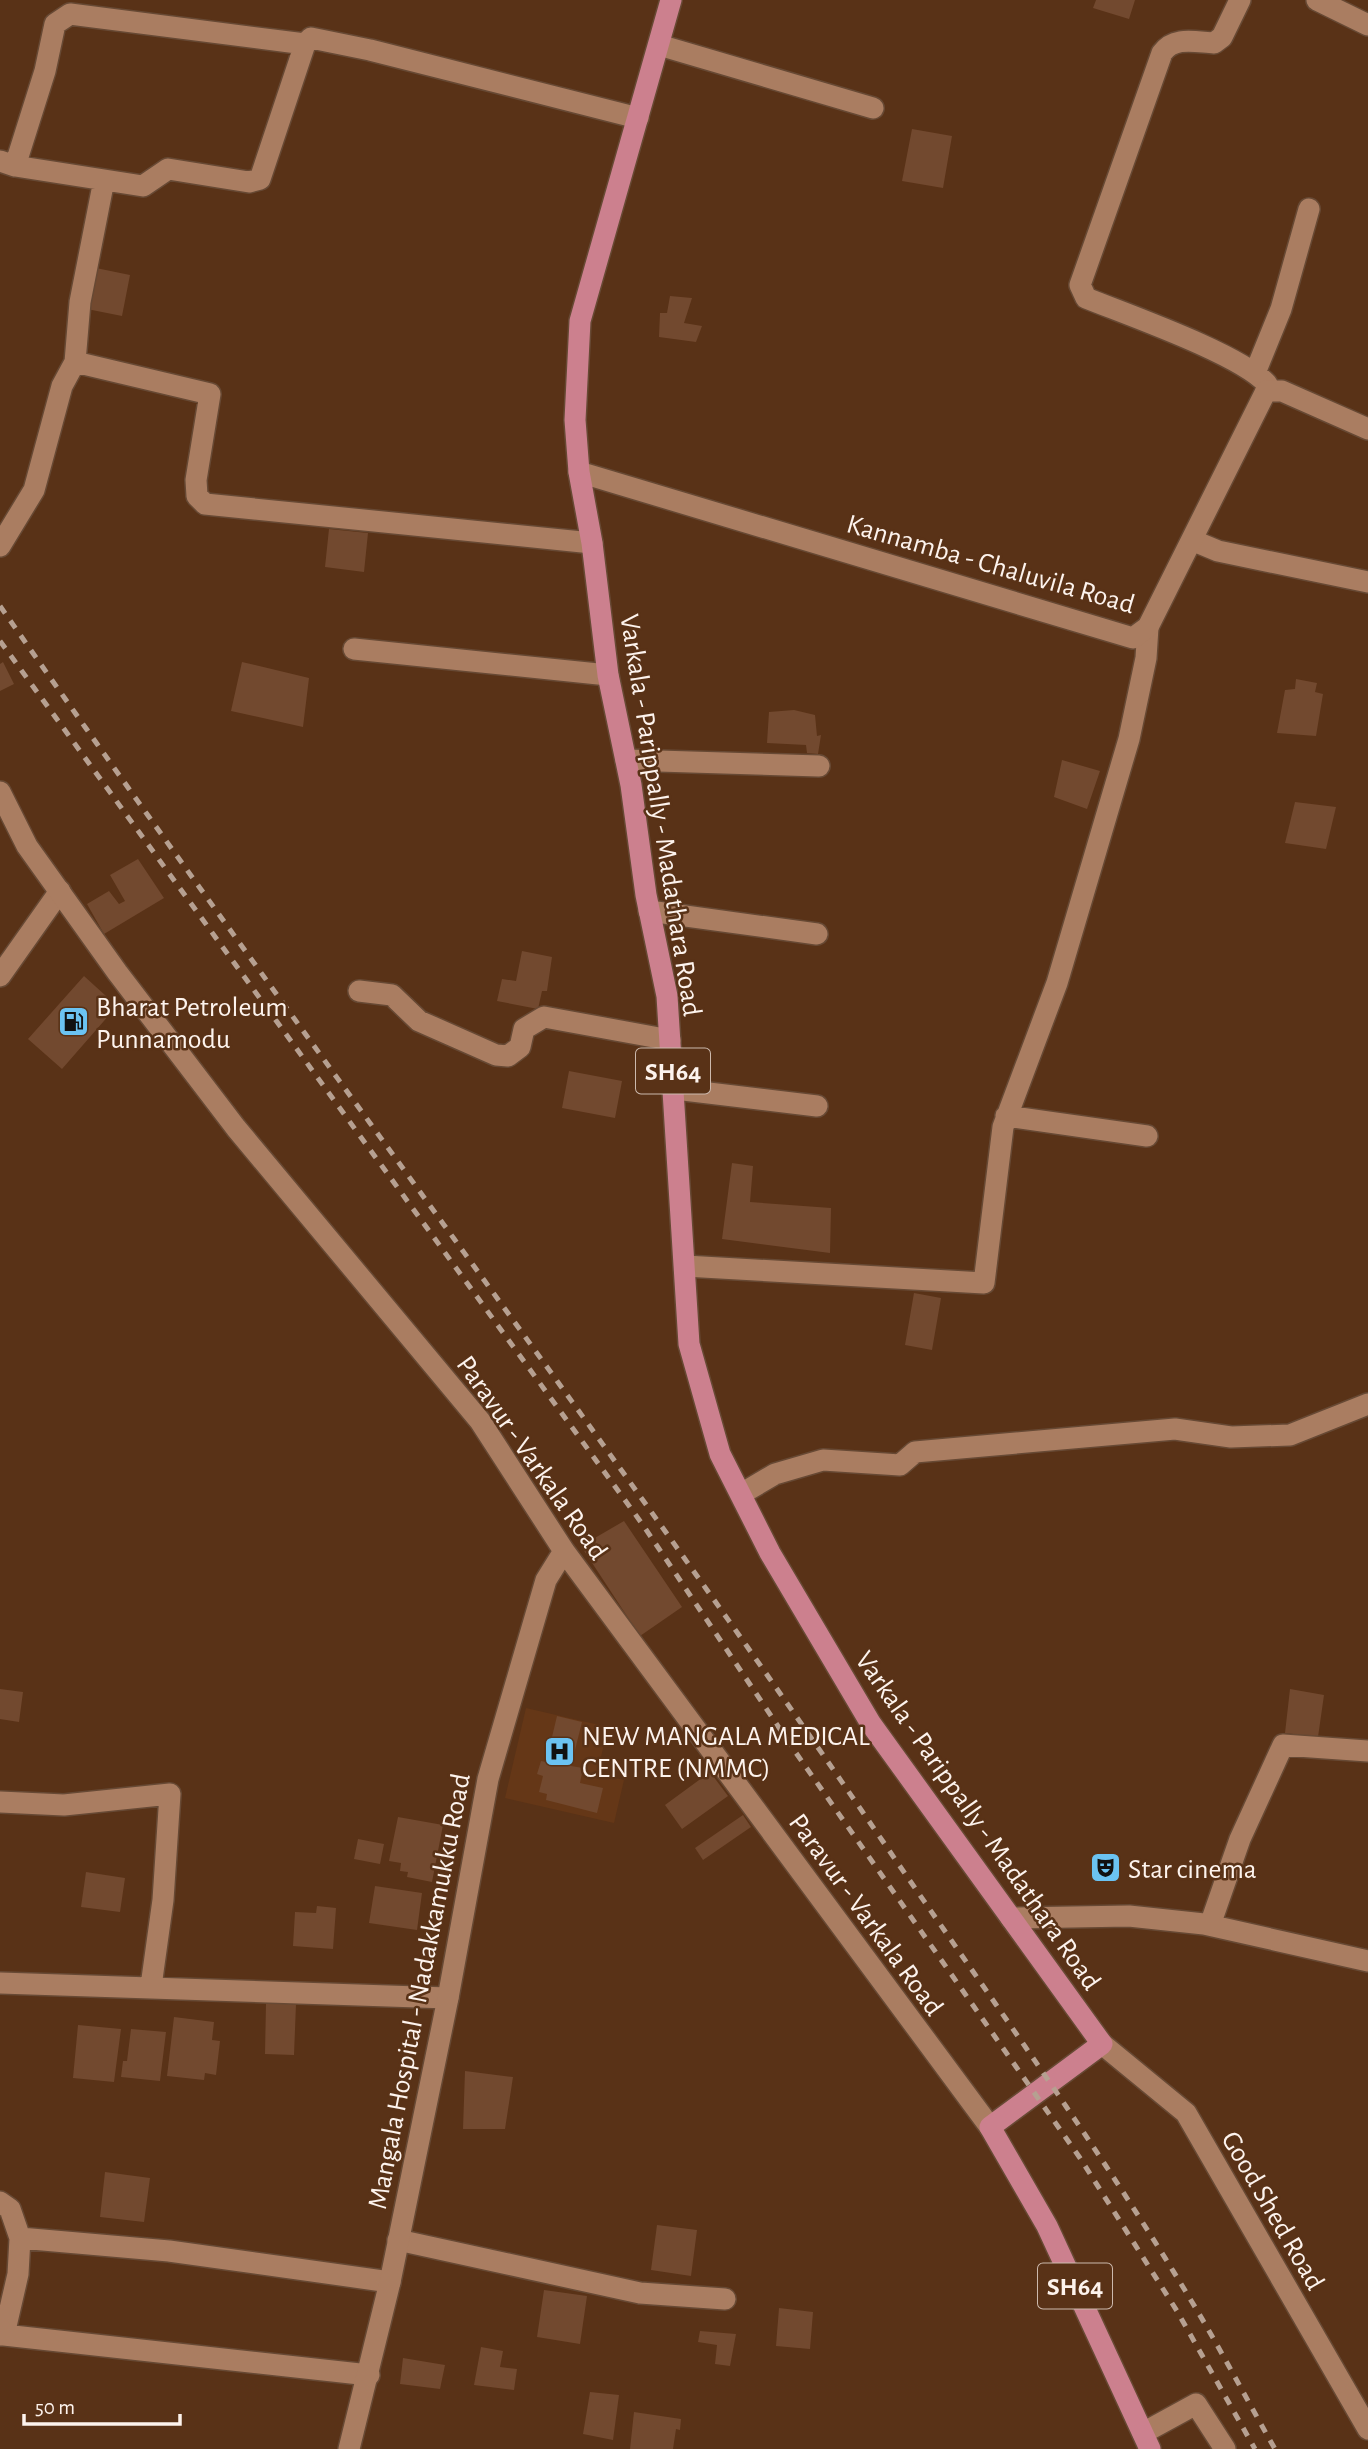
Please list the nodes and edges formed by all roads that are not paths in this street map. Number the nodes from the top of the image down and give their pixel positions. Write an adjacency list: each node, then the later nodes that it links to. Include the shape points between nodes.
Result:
1 (671, 0): 6 (main road, Varkala - Parippally - Madathara Road / SH64)
2 (1240, 0): 13 (street, via 1222,37 1214,43 1177,41 1162,53 1080,285 1086,298)
3 (1317, 0): 4 (street)
4 (1368, 25)
5 (305, 44): 8 (street, via 311,38 370,50); 9 (street, via 70,14 55,24 45,71); 10 (street, via 260,179 249,182 168,169 143,186)
6 (659, 45): 7 (street); 8 (main road, Varkala - Parippally - Madathara Road / SH64)
7 (873, 108)
8 (638, 118): 16 (main road, Varkala - Parippally - Madathara Road / SH64, via 580,321 575,420)
9 (7, 163): 10 (street)
10 (104, 180): 12 (street, via 80,302)
11 (1309, 209): 13 (street, via 1282,309)
12 (75, 362): 18 (street, via 210,394 196,480 197,496 205,503); 19 (street, via 62,386 34,490)
13 (1255, 373): 14 (street, via 1267,384)
14 (1266, 391): 15 (street, via 1282,391); 17 (street, Kannamba - Chaluvila Road)
15 (1368, 429)
16 (579, 472): 18 (main road, Varkala - Parippally - Madathara Road / SH64); 21 (street, Kannamba - Chaluvila Road, via 1133,638)
17 (1194, 541): 20 (street, via 1218,551); 21 (street, Kannamba - Chaluvila Road)
18 (592, 543): 23 (main road, Varkala - Parippally - Madathara Road / SH64)
19 (0, 546)
20 (1368, 582)
21 (1148, 627): 35 (street, via 1129,739 1056,983)
22 (354, 649): 23 (street)
23 (608, 675): 24 (main road, Varkala - Parippally - Madathara Road / SH64)
24 (626, 760): 25 (street); 28 (main road, Varkala - Parippally - Madathara Road / SH64)
25 (819, 766)
26 (0, 792): 27 (street, Paravur - Varkala Road, via 27,846)
27 (60, 891): 30 (street); 40 (street, Paravur - Varkala Road, via 236,1128 480,1421)
28 (649, 911): 29 (street); 32 (main road, Varkala - Parippally - Madathara Road / SH64, via 667,996)
29 (817, 934)
30 (0, 976)
31 (359, 991): 32 (street, via 391,995 419,1021 496,1055 508,1056 520,1047 524,1029 544,1017)
32 (670, 1040): 33 (main road, Varkala - Parippally - Madathara Road / SH64)
33 (675, 1088): 34 (street); 37 (main road, Varkala - Parippally - Madathara Road / SH64)
34 (817, 1106)
35 (1006, 1116): 36 (street); 37 (street, via 984,1283)
36 (1147, 1136)
37 (685, 1266): 39 (main road, Varkala - Parippally - Madathara Road / SH64, via 689,1344 720,1454)
38 (1368, 1404): 39 (street, via 1290,1435 1231,1437 1175,1429 915,1452 900,1465 823,1460 775,1474)
39 (741, 1494): 43 (main road, Varkala - Parippally - Madathara Road / SH64, via 770,1553 871,1724)
40 (564, 1551): 48 (street, Mangala Hospital - Nadakkamukku Road, via 546,1580 488,1779); 50 (street, Paravur - Varkala Road)
41 (1368, 1751): 44 (street, via 1283,1745 1240,1839)
42 (0, 1802): 47 (street, via 64,1805 170,1794)
43 (1011, 1917): 44 (street, via 1129,1916); 49 (main road, Varkala - Parippally - Madathara Road / SH64)
44 (1210, 1925): 45 (street)
45 (1368, 1961)
46 (0, 1983): 47 (street)
47 (151, 1986): 48 (street)
48 (448, 1998): 53 (street, Mangala Hospital - Nadakkamukku Road)
49 (1101, 2044): 50 (main road); 58 (street, Good Shed Road, via 1186,2113)
50 (990, 2127): 59 (main road, SH64, via 1047,2226)
51 (0, 2202): 52 (street, via 10,2209)
52 (20, 2238): 54 (street, via 169,2251); 56 (street, via 18,2274)
53 (398, 2240): 54 (street, Mangala Hospital - Nadakkamukku Road); 55 (street, via 640,2293)
54 (390, 2282): 57 (street, Mangala Hospital - Nadakkamukku Road)
55 (725, 2300)
56 (2, 2335): 57 (street)
57 (369, 2375): 60 (street, Mangala Hospital - Nadakkamukku Road)
58 (1368, 2429)
59 (1146, 2441): 61 (street, via 1196,2404)
60 (349, 2449)
61 (1225, 2449)

